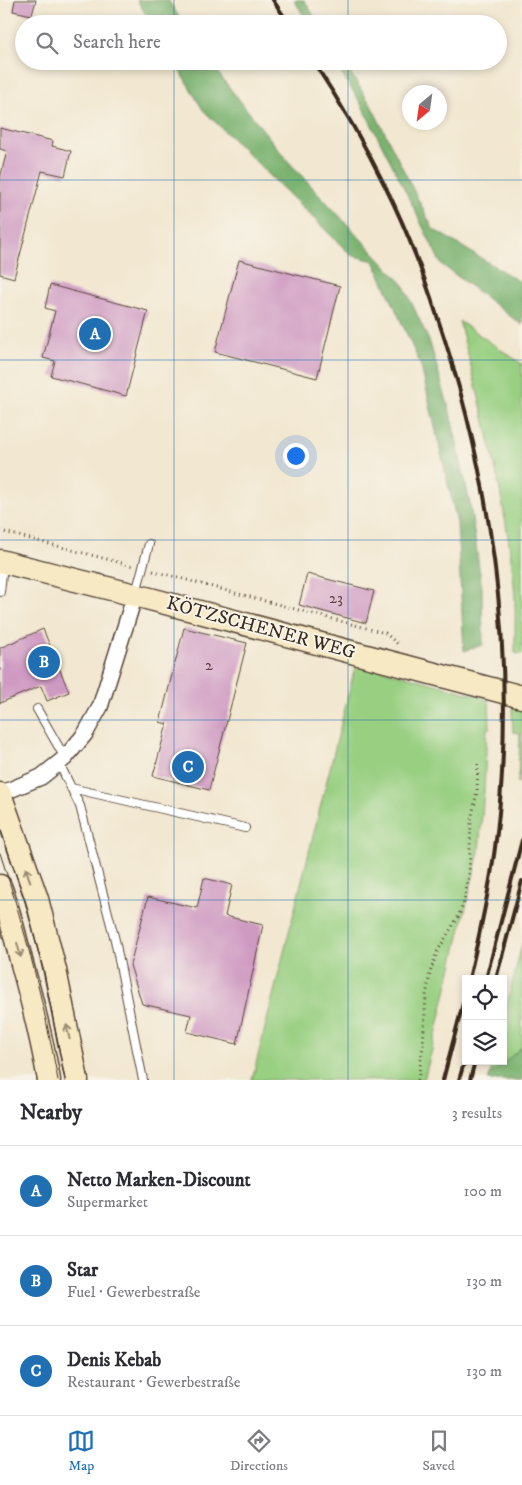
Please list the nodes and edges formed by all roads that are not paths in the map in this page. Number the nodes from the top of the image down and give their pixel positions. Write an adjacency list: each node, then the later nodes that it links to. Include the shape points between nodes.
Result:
1 (149, 544): 4 (lane)
2 (2, 562): 3 (lane); 4 (street, KÖTZSCHENER WEG)
3 (0, 592)
4 (136, 595): 5 (street, KÖTZSCHENER WEG); 7 (street, via 100,707 85,734)
5 (522, 697)
6 (37, 709): 7 (lane)
7 (62, 761): 8 (lane); 9 (street, via 41,777)
8 (71, 788): 10 (lane); 14 (lane, via 80,806 115,940)
9 (0, 794): 13 (street, one-way to 9, via 37,899)
10 (245, 828)
11 (0, 886): 12 (street, one-way to 12, via 26,976)
12 (49, 1080)
13 (77, 1080)
14 (143, 1080)

